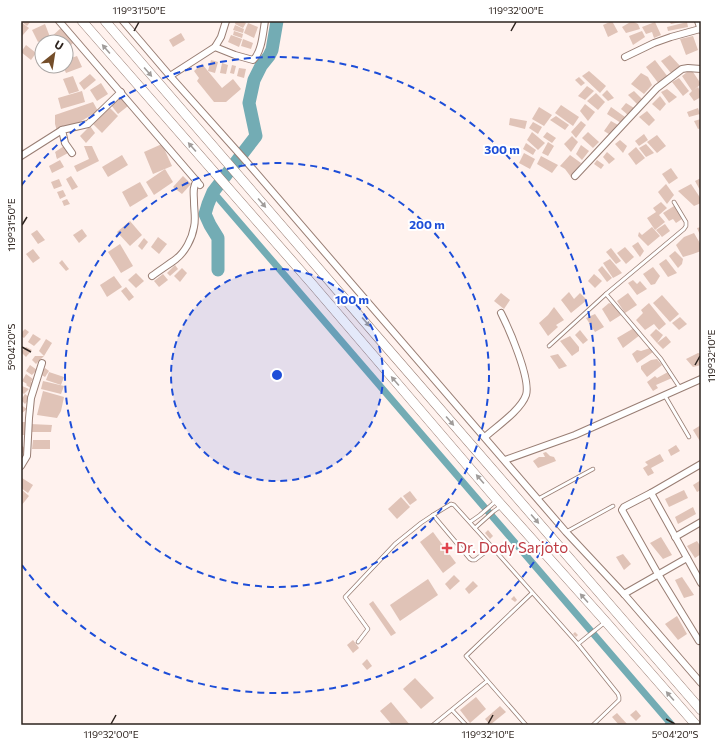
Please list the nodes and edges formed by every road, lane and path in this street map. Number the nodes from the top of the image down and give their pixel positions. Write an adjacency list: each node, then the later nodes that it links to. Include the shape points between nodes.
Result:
1 (59, 21): 13 (street)
2 (82, 21): 35 (main road, one-way to 2, via 328,302)
3 (105, 21): 56 (main road, one-way to 56)
4 (123, 21): 12 (street)
5 (226, 21): 9 (street)
6 (265, 21): 9 (street, via 261,42 253,60)
7 (698, 21): 8 (street)
8 (701, 29): 10 (street, via 654,43)
9 (215, 47): 12 (street)
10 (625, 57)
11 (701, 70): 17 (street, via 682,69 657,88)
12 (170, 76): 27 (street)
13 (121, 92): 14 (street, via 88,124); 19 (street, via 199,183 195,183 193,190 195,219 190,238 181,254)
14 (62, 130): 15 (street, via 65,143); 16 (street)
15 (72, 153)
16 (21, 156)
17 (575, 176)
18 (674, 202): 20 (lane, via 686,222 684,229)
19 (152, 276)
20 (606, 294): 22 (lane); 25 (lane, via 661,359)
21 (501, 313): 27 (street, via 520,359 526,379 526,396 520,406)
22 (549, 346)
23 (42, 363): 31 (street, via 31,398 27,456)
24 (701, 379): 25 (street)
25 (680, 388): 26 (street)
26 (665, 396): 28 (lane); 29 (street, via 575,435)
27 (485, 437): 29 (street)
28 (689, 437)
29 (505, 460): 34 (street)
30 (701, 464): 33 (street)
31 (21, 466)
32 (593, 469): 34 (lane)
33 (651, 493): 42 (street); 45 (street, via 622,510)
34 (538, 499): 41 (street)
35 (497, 504): 38 (lane); 40 (lane, via 494,511); 49 (main road, one-way to 35)
36 (613, 506): 41 (lane)
37 (433, 515): 38 (lane, via 453,504); 43 (lane, via 470,559 474,560); 50 (lane, via 396,544 345,597 368,629)
38 (470, 522): 40 (lane)
39 (701, 522): 42 (street)
40 (475, 528): 43 (lane)
41 (566, 532): 48 (street)
42 (675, 537): 44 (street)
43 (492, 547): 47 (lane)
44 (687, 558): 45 (street); 46 (street)
45 (658, 574): 48 (street); 51 (street)
46 (701, 581)
47 (532, 593): 52 (lane); 53 (lane, via 466,656)
48 (624, 594): 54 (street)
49 (606, 622): 52 (lane); 61 (main road, one-way to 49)
50 (358, 642)
51 (700, 642)
52 (578, 644): 60 (lane, via 619,697 619,700)
53 (488, 681): 55 (lane); 59 (lane)
54 (701, 683)
55 (452, 710): 57 (lane); 58 (lane)
56 (701, 710)
57 (433, 725)
58 (466, 725)
59 (526, 725)
60 (593, 725)
61 (696, 725)

